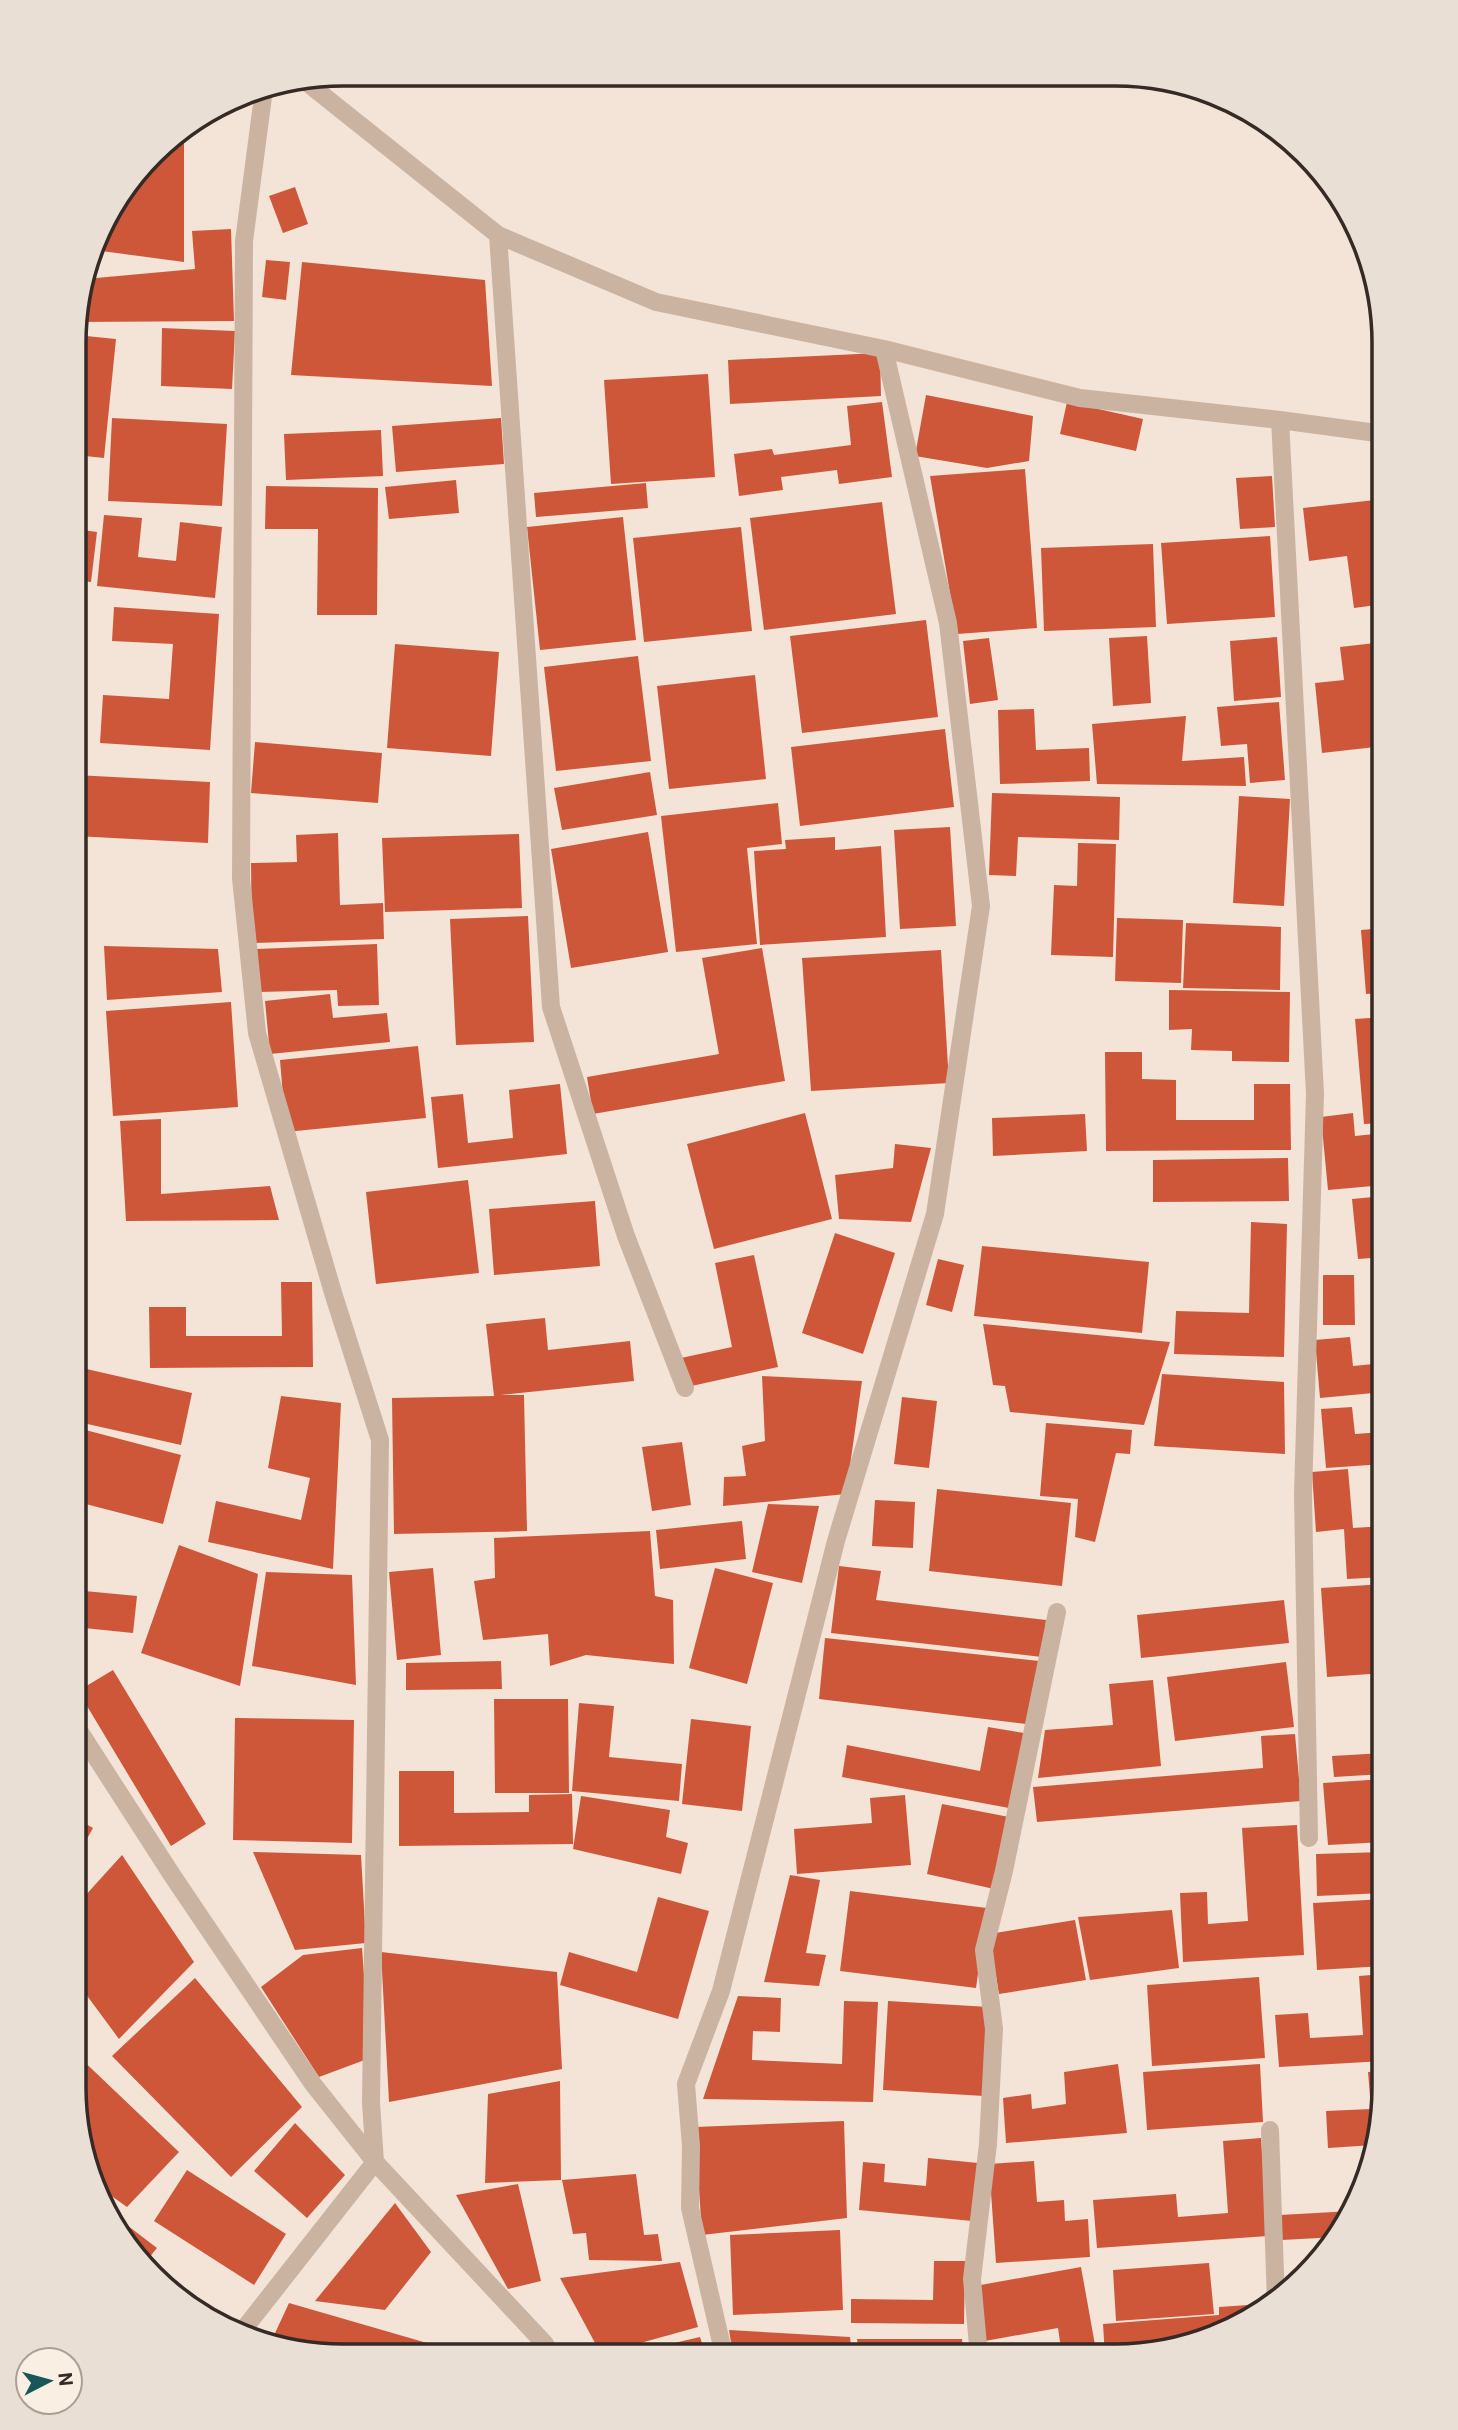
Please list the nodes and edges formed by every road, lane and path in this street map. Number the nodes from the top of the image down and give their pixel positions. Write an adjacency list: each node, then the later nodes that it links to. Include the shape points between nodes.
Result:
1 (313, 88): 3 (street)
2 (263, 98): 12 (street, via 244,241 241,877 257,1033 380,1440 371,2103)
3 (498, 234): 4 (street, via 656,302); 7 (street, via 551,1007 625,1236)
4 (884, 349): 5 (street, via 1080,398); 16 (street, via 948,624 981,906 935,1214 836,1541 721,1991 686,2084 690,2208)
5 (1280, 420): 6 (street); 10 (street, via 1315,1094 1303,1494)
6 (1372, 432)
7 (685, 1388)
8 (1058, 1612): 17 (street, via 984,1950 994,2029 988,2144 972,2279)
9 (86, 1742): 12 (street, via 313,2084)
10 (1309, 1838)
11 (1269, 2130): 13 (street)
12 (375, 2162): 14 (street); 15 (street)
13 (1275, 2288)
14 (247, 2326)
15 (545, 2344)
16 (721, 2344)
17 (978, 2344)

